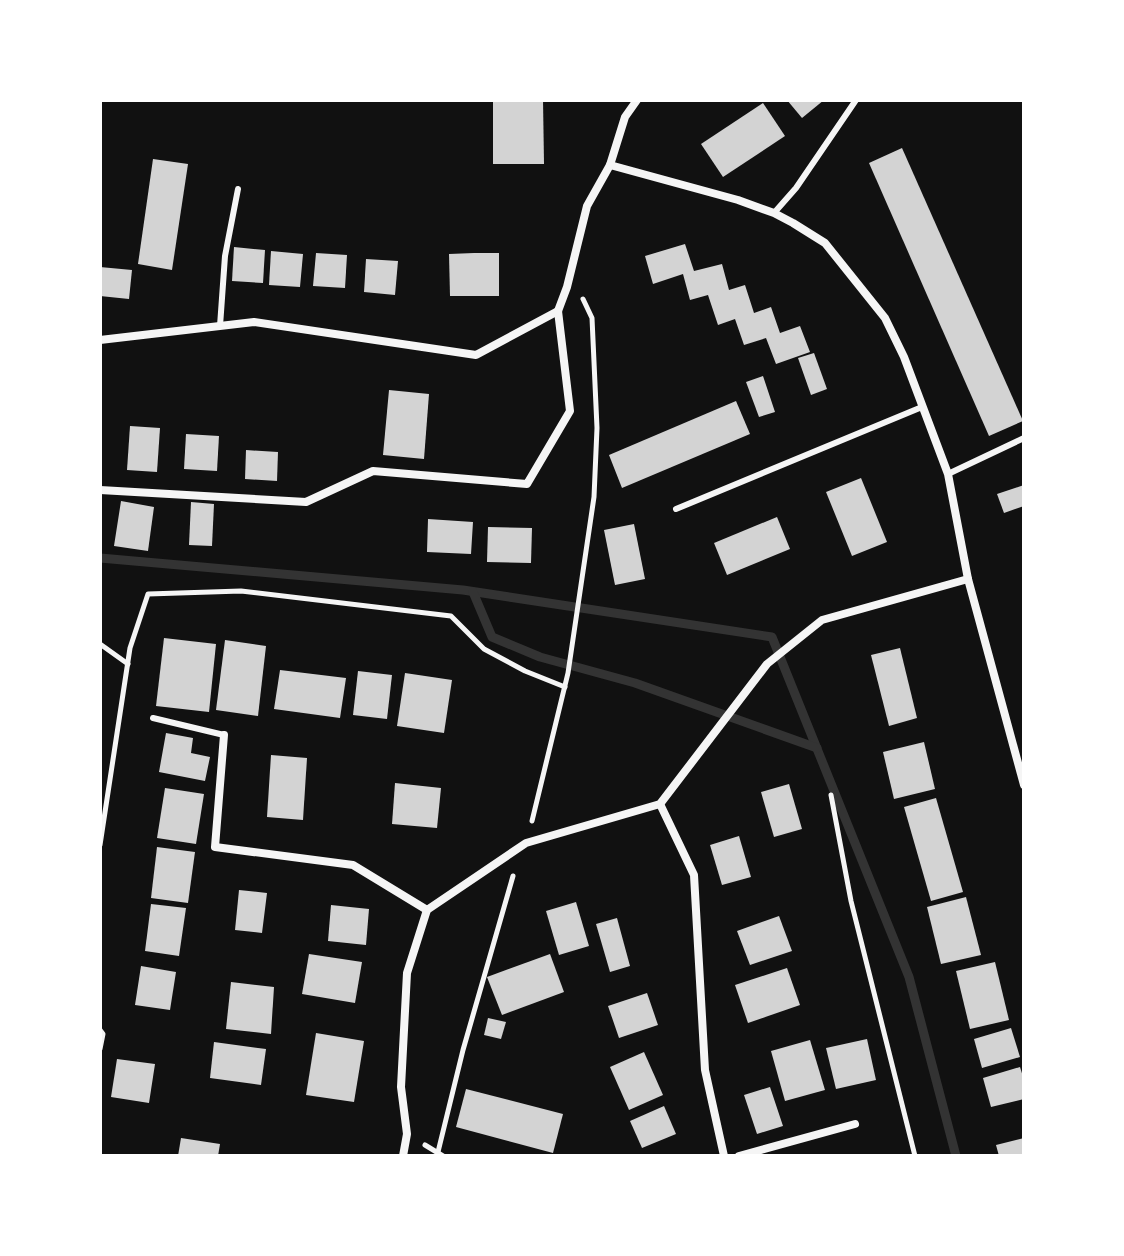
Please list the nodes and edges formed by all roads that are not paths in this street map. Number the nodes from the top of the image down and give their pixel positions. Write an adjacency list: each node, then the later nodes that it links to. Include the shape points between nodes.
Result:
1 (637, 100): 3 (street, via 625,117)
2 (856, 100): 5 (lane)
3 (610, 165): 5 (street); 6 (street, via 587,206)
4 (238, 189): 7 (lane, via 225,256)
5 (774, 213): 9 (street, via 825,243 885,318)
6 (558, 311): 7 (street, via 476,355 254,322); 12 (street, via 570,411 527,484 373,471 306,502)
7 (220, 326): 8 (street)
8 (100, 340)
9 (922, 407): 11 (street); 13 (lane)
10 (1024, 438): 11 (lane)
11 (948, 474): 14 (street)
12 (100, 490)
13 (676, 509)
14 (968, 579): 17 (street); 18 (street, via 822,620 767,664)
15 (153, 718): 16 (lane)
16 (224, 735): 19 (street, via 215,847 353,865)
17 (1024, 785)
18 (660, 804): 19 (street, via 526,843); 22 (street, via 694,875 705,1070)
19 (427, 910): 21 (street, via 407,973)
20 (855, 1124): 23 (street)
21 (403, 1156)
22 (724, 1156)
23 (739, 1156)

